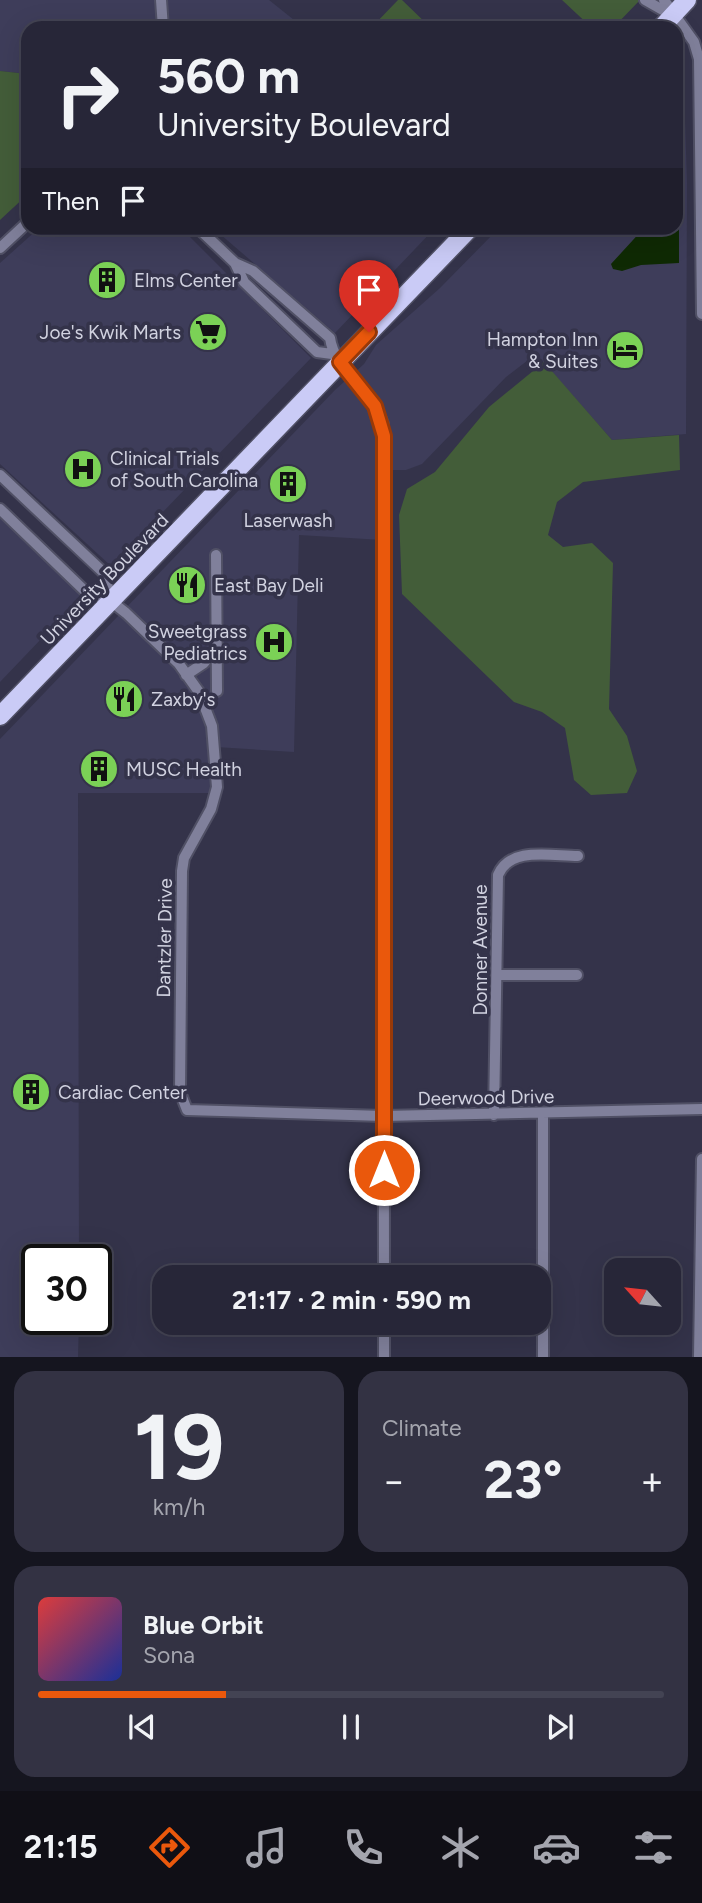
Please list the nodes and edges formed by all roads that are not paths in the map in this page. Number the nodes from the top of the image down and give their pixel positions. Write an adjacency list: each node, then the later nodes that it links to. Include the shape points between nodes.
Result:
1 (161, 0): 5 (street)
2 (645, 0): 4 (street)
3 (687, 0): 4 (main road)
4 (666, 15)
5 (162, 21)
6 (683, 31): 12 (street, via 694,42 699,60)
7 (21, 228): 10 (street)
8 (206, 235): 11 (street)
9 (463, 235): 14 (main road, University Boulevard)
10 (0, 248)
11 (236, 263): 14 (street, via 244,282 317,352); 14 (street, via 253,271 330,338)
12 (702, 277): 13 (street)
13 (702, 314)
14 (336, 358): 18 (main road, University Boulevard); 30 (street, via 375,406 384,436)
15 (0, 475): 18 (street, via 104,573)
16 (0, 509): 18 (street, via 86,592)
17 (216, 555): 19 (street)
18 (112, 602): 20 (street, Dantzler Drive); 22 (main road, University Boulevard)
19 (217, 644): 20 (street, via 204,663); 21 (street)
20 (187, 675): 27 (street, Dantzler Drive, via 212,726 217,787 182,871 180,1092)
21 (217, 691)
22 (0, 716)
23 (578, 856): 24 (street, Donner Avenue, via 513,856 503,863 497,885)
24 (499, 975): 25 (street); 29 (street, Donner Avenue)
25 (577, 975)
26 (702, 1109): 28 (street, Deerwood Drive)
27 (187, 1110): 30 (street, Deerwood Drive)
28 (543, 1114): 29 (street, Deerwood Drive); 35 (street)
29 (494, 1115): 30 (street, Deerwood Drive)
30 (383, 1116): 32 (street)
31 (702, 1159): 36 (street)
32 (384, 1265)
33 (384, 1335): 34 (street)
34 (384, 1357)
35 (543, 1357)
36 (699, 1357)

